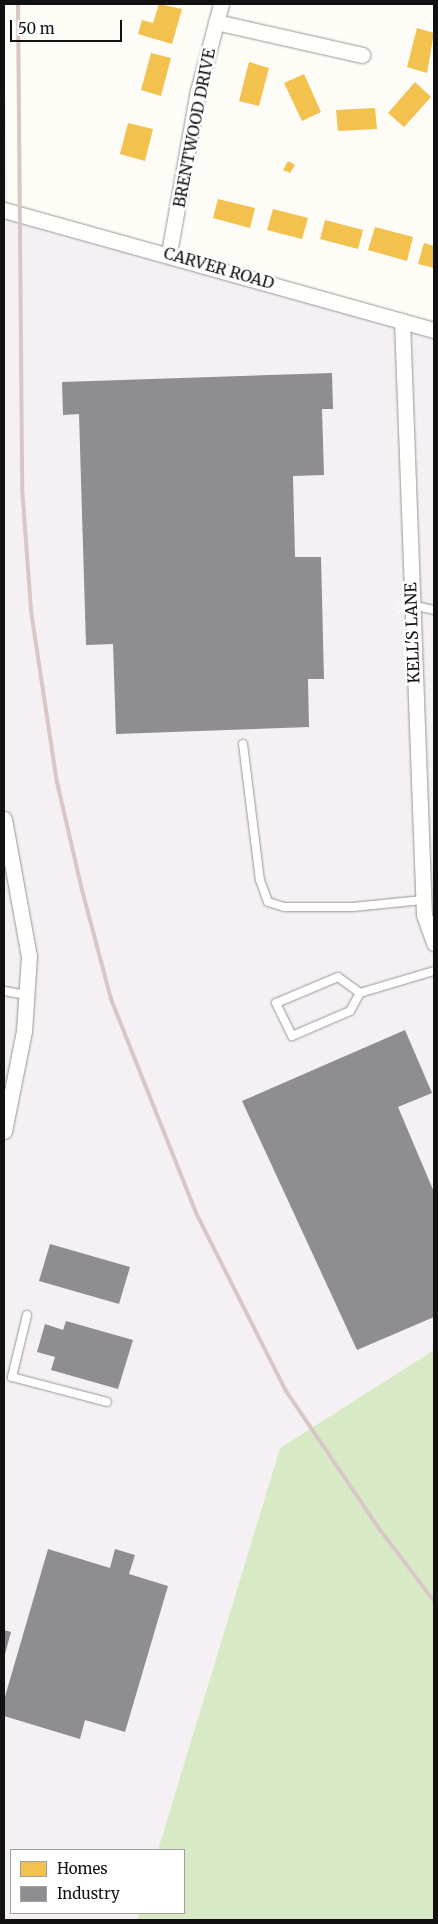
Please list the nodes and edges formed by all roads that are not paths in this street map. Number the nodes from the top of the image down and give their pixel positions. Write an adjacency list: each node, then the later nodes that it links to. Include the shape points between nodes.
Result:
1 (221, 4): 2 (street, BRENTWOOD DRIVE)
2 (216, 22): 3 (street); 5 (street, BRENTWOOD DRIVE, via 198,91)
3 (362, 54)
4 (4, 210): 5 (street, CARVER ROAD)
5 (169, 253): 6 (street, CARVER ROAD)
6 (402, 321): 7 (street, CARVER ROAD); 8 (street, KELL'S LANE)
7 (434, 330)
8 (411, 605): 9 (lane); 12 (street, KELL'S LANE)
9 (434, 610)
10 (243, 744): 12 (lane, via 260,880 268,902 284,907 315,908)
11 (4, 825): 17 (street, via 29,956)
12 (423, 900): 13 (street, KELL'S LANE, via 424,915)
13 (434, 943)
14 (434, 971): 16 (lane)
15 (4, 991): 17 (lane)
16 (360, 993): 16 (lane, via 350,1011 292,1036 276,1003 312,985 338,977)
17 (27, 995): 18 (street, via 24,1030)
18 (5, 1125)
19 (27, 1315): 21 (lane)
20 (4, 1375): 21 (lane)
21 (12, 1377): 22 (lane)
22 (107, 1402)

